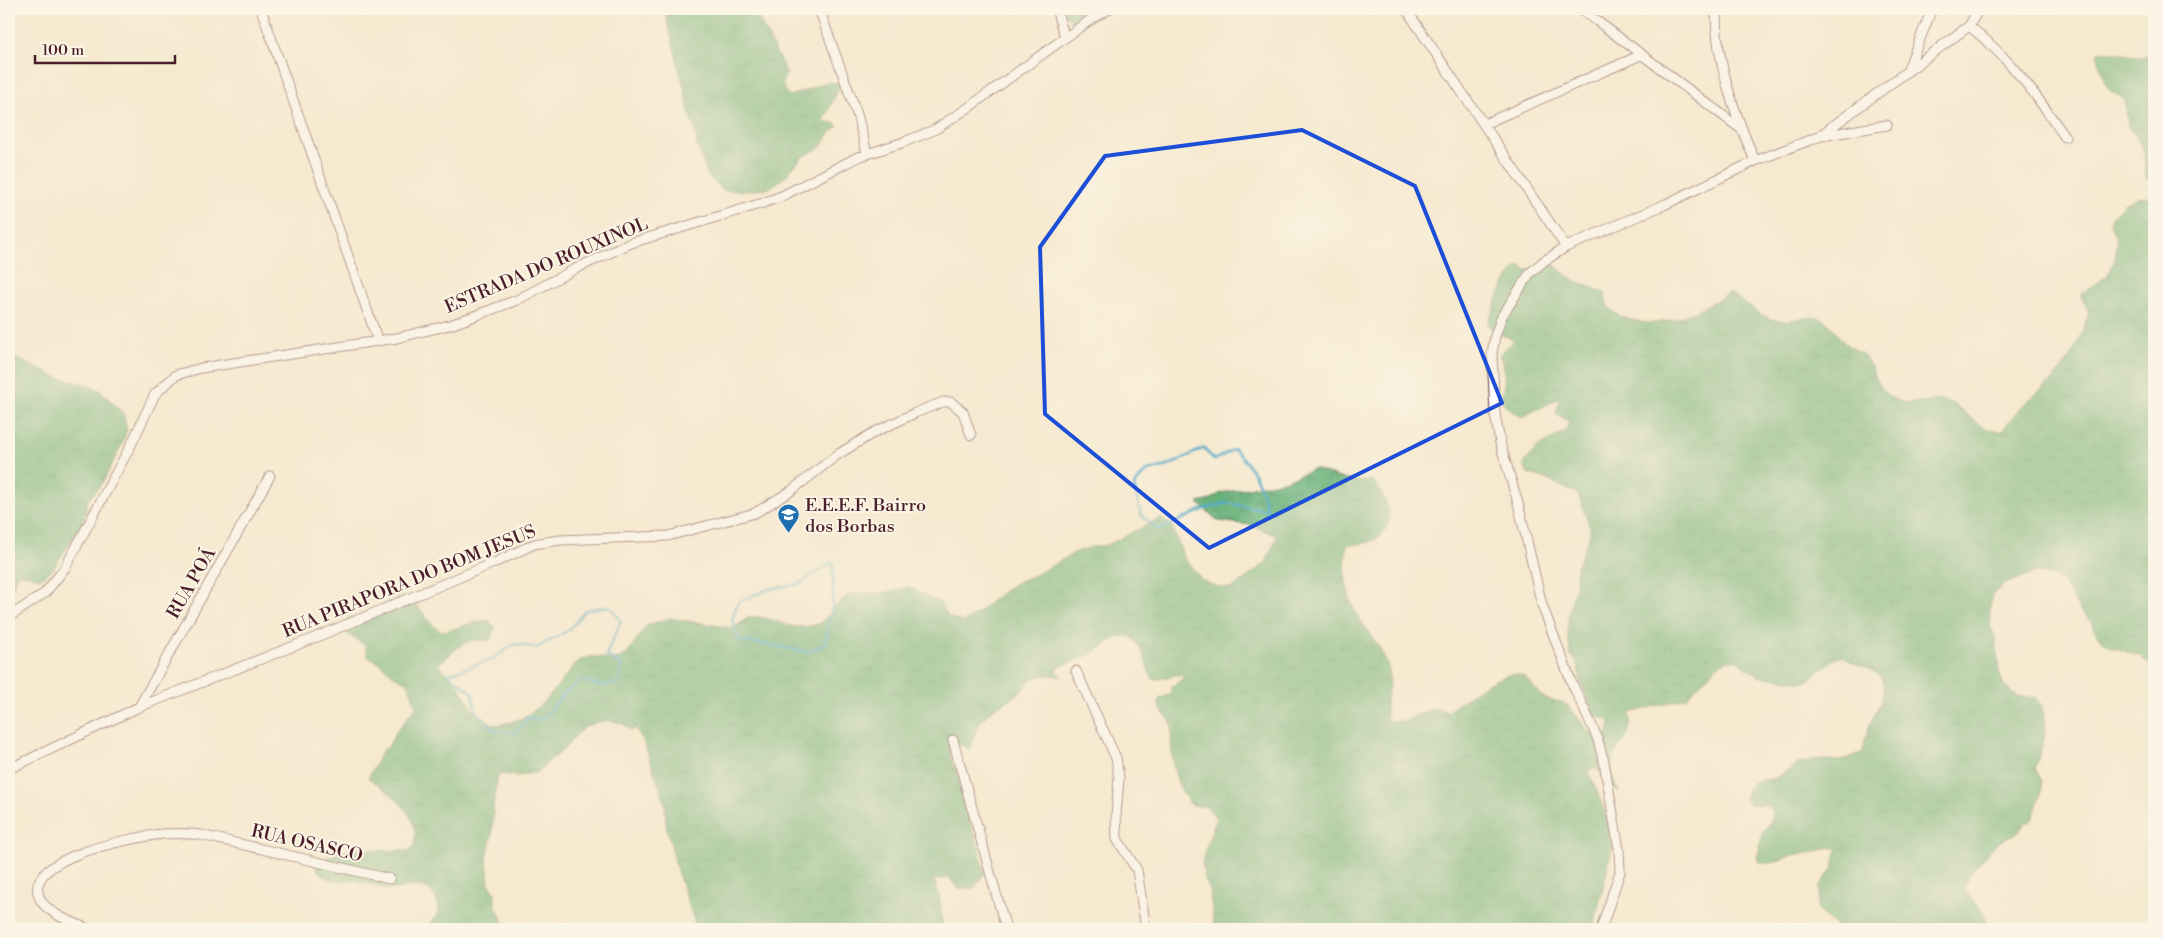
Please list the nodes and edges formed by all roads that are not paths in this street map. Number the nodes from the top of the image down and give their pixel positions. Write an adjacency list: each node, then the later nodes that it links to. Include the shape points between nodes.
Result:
1 (261, 9): 22 (street)
2 (819, 9): 19 (street, via 857,114)
3 (1056, 9): 11 (street)
4 (1109, 9): 11 (street, ESTRADA DO ROUXINOL)
5 (1406, 9): 14 (street)
6 (1581, 9): 12 (street)
7 (1716, 9): 16 (street, via 1718,45)
8 (1932, 9): 13 (street)
9 (1979, 9): 10 (street)
10 (1968, 26): 13 (street); 18 (street, via 2010,64)
11 (1065, 38): 19 (street, ESTRADA DO ROUXINOL, via 948,122 919,137)
12 (1641, 55): 14 (street); 16 (street)
13 (1908, 69): 17 (street)
14 (1484, 124): 21 (street)
15 (1887, 125): 17 (street)
16 (1741, 129): 20 (street)
17 (1818, 137): 20 (street)
18 (2065, 137)
19 (867, 153): 22 (street, ESTRADA DO ROUXINOL, via 769,201 632,243 517,300 472,318)
20 (1755, 161): 21 (street)
21 (1566, 247): 34 (street, via 1530,273 1502,316 1492,354 1492,377 1500,443 1542,605 1597,737 1604,762 1620,872)
22 (378, 341): 25 (street, ESTRADA DO ROUXINOL, via 201,368 176,375 155,394 132,445 65,568 45,593)
23 (971, 435): 27 (street, RUA PIRAPORA DO BOM JESUS, via 963,412 951,402 942,402 873,433 755,513 668,536 534,544 312,639)
24 (270, 476): 27 (street, RUA POÁ)
25 (9, 617)
26 (1076, 671): 33 (street, via 1116,758 1117,839 1137,870)
27 (139, 707): 29 (street, RUA PIRAPORA DO BOM JESUS)
28 (953, 740): 32 (street)
29 (9, 769)
30 (390, 879): 31 (street, RUA OSASCO, via 217,838 184,832 162,834 82,853 51,866 39,882 40,898 52,911)
31 (88, 929)
32 (1006, 929)
33 (1146, 929)
34 (1601, 929)

